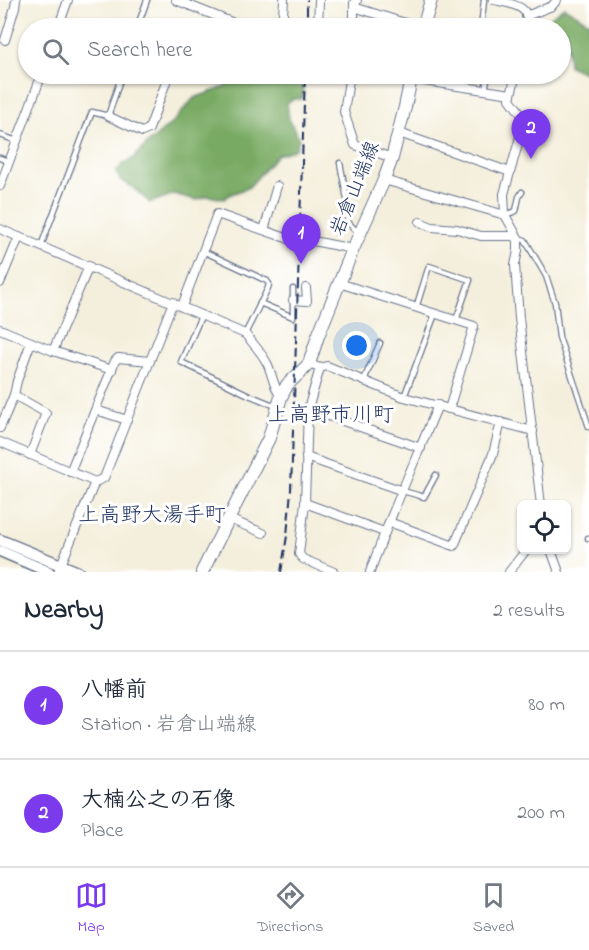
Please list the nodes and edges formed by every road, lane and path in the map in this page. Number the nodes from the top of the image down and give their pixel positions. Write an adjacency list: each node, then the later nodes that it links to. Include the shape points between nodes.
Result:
1 (16, 0): 22 (street)
2 (68, 0): 13 (street)
3 (147, 0): 14 (lane)
4 (176, 0): 15 (street)
5 (284, 0): 16 (street)
6 (319, 0): 17 (street)
7 (431, 0): 20 (main road)
8 (484, 0): 21 (lane)
9 (494, 0): 12 (street, via 520,7)
10 (557, 0): 12 (street, via 552,6)
11 (355, 2): 18 (street); 19 (street)
12 (526, 16)
13 (62, 18)
14 (141, 18)
15 (218, 18)
16 (283, 18)
17 (318, 18)
18 (354, 18)
19 (396, 18)
20 (425, 18)
21 (482, 18)
22 (5, 40)
23 (38, 84): 36 (street)
24 (119, 84): 33 (lane)
25 (166, 84): 33 (street, via 149,129 142,132)
26 (348, 84): 38 (street, via 344,112 355,146)
27 (409, 84): 34 (main road, 岩倉山端線)
28 (453, 84): 31 (street)
29 (486, 84): 31 (lane)
30 (514, 84): 32 (street)
31 (485, 90): 32 (street)
32 (511, 94): 41 (street, via 510,99 525,119)
33 (108, 116): 53 (lane, via 92,112)
34 (399, 133): 38 (main road, 岩倉山端線); 41 (street)
35 (0, 135): 36 (lane)
36 (17, 141): 39 (street)
37 (0, 158): 39 (lane)
38 (392, 158): 42 (main road, 岩倉山端線)
39 (9, 162): 43 (street)
40 (340, 163): 50 (lane, via 348,204 347,221)
41 (510, 172): 46 (street, via 504,194)
42 (384, 180): 46 (street); 50 (main road, 岩倉山端線)
43 (0, 186)
44 (277, 186): 49 (street)
45 (522, 192): 46 (lane, via 516,211)
46 (505, 215): 52 (street)
47 (420, 222): 52 (street, via 481,236)
48 (0, 229): 51 (street)
49 (264, 230): 54 (street, via 292,240); 55 (street, via 217,214)
50 (359, 234): 54 (main road, 岩倉山端線)
51 (19, 237): 53 (street); 57 (street)
52 (518, 238): 87 (lane, via 525,240 546,276 555,303 559,337); 89 (street, via 515,265 519,318)
53 (41, 246): 56 (street)
54 (353, 249): 58 (main road, 岩倉山端線)
55 (203, 251): 63 (lane, via 267,281 268,288); 64 (street)
56 (89, 266): 62 (street); 73 (street)
57 (0, 283)
58 (339, 284): 65 (street); 75 (main road, 岩倉山端線, via 318,336)
59 (306, 288): 61 (street, via 307,301)
60 (293, 289): 61 (lane)
61 (293, 300): 63 (lane, via 293,317)
62 (173, 302): 64 (street); 74 (street)
63 (260, 303): 70 (lane)
64 (182, 306): 66 (street)
65 (416, 308): 67 (street); 68 (lane, via 429,266 470,280)
66 (202, 314): 70 (street); 80 (lane, via 181,362 249,395)
67 (435, 314): 68 (street); 79 (lane)
68 (456, 321): 82 (street, via 474,326)
69 (0, 329): 71 (street)
70 (245, 334): 80 (street, via 260,350)
71 (31, 342): 73 (street); 78 (street)
72 (380, 343): 77 (lane)
73 (53, 351): 76 (street)
74 (150, 361): 76 (street, via 118,358); 85 (street)
75 (314, 366): 77 (street, via 327,366); 80 (main road, 岩倉山端線, via 287,385); 83 (street)
76 (112, 370): 84 (street)
77 (364, 380): 79 (street)
78 (14, 395): 88 (street); 92 (street, via 46,413)
79 (404, 396): 81 (street)
80 (279, 402): 100 (main road, 岩倉山端線, via 269,438)
81 (438, 405): 82 (street); 91 (street)
82 (449, 408): 86 (street)
83 (308, 409): 91 (street); 93 (street)
84 (96, 410): 85 (street); 94 (street)
85 (127, 420): 96 (street, via 104,478)
86 (501, 422): 89 (street); 101 (street, via 493,454 454,546)
87 (589, 427)
88 (0, 428)
89 (533, 431): 98 (street)
90 (1, 446): 92 (street)
91 (421, 448): 97 (street)
92 (30, 455): 94 (street)
93 (306, 457): 97 (street); 99 (street)
94 (70, 472): 96 (street)
95 (436, 475): 97 (lane, via 424,496)
96 (95, 482): 108 (street)
97 (403, 491): 101 (street)
98 (541, 500)
99 (305, 503): 102 (street); 112 (street, via 299,554)
100 (229, 519): 103 (street); 111 (main road, 岩倉山端線)
101 (389, 522): 102 (street)
102 (384, 532): 113 (street)
103 (262, 533)
104 (0, 540): 108 (street)
105 (0, 551): 109 (street)
106 (523, 554): 114 (street)
107 (553, 554): 115 (street)
108 (59, 568): 110 (street)
109 (49, 572)
110 (78, 572)
111 (202, 572)
112 (334, 572)
113 (370, 572)
114 (511, 572)
115 (559, 572)

